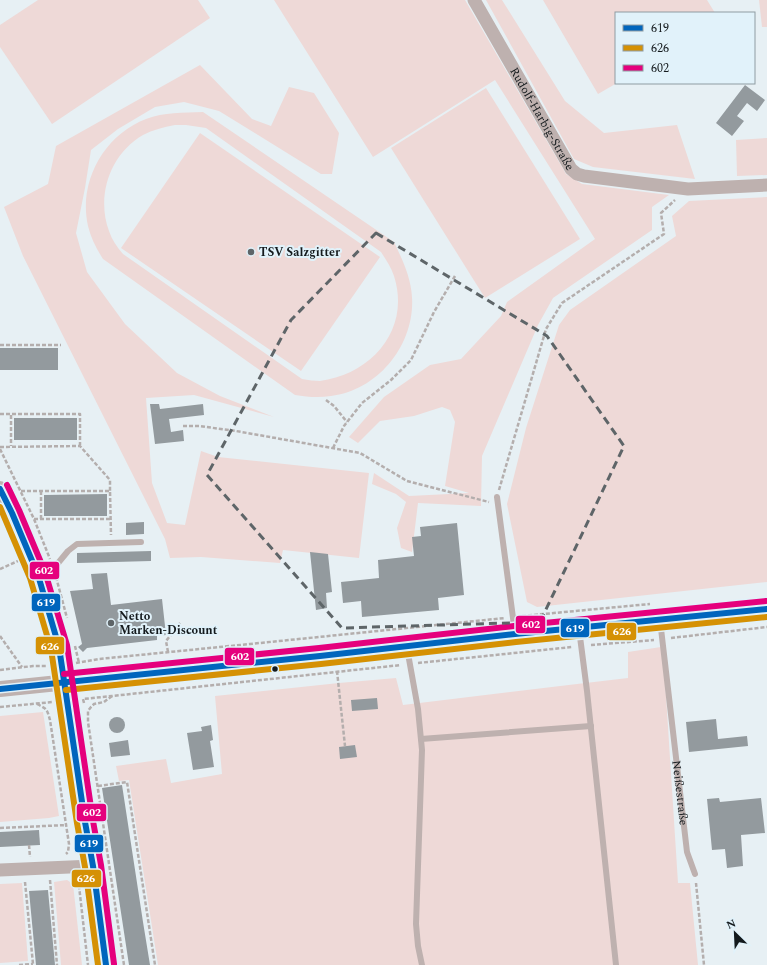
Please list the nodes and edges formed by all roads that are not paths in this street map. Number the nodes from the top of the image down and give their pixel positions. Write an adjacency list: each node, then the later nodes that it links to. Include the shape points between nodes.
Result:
1 (474, 0): 2 (street, Rudolf-Harbig-Straße, via 571,169 577,174 688,189)
2 (767, 185)
3 (0, 490): 6 (street)
4 (497, 500): 10 (lane)
5 (141, 542): 6 (lane, via 77,544 54,568)
6 (38, 575): 12 (street, via 60,647)
7 (767, 609): 8 (street)
8 (660, 620): 9 (street); 18 (lane, Neißestraße, via 687,852)
9 (579, 628): 10 (street); 14 (lane)
10 (515, 634): 11 (street)
11 (407, 646): 12 (street); 15 (lane)
12 (65, 682): 13 (street); 16 (street)
13 (0, 689)
14 (591, 726): 15 (lane); 21 (lane)
15 (421, 739): 20 (lane, via 416,924)
16 (93, 866): 17 (street); 19 (street)
17 (0, 870)
18 (695, 874)
19 (106, 965)
20 (422, 965)
21 (616, 965)

